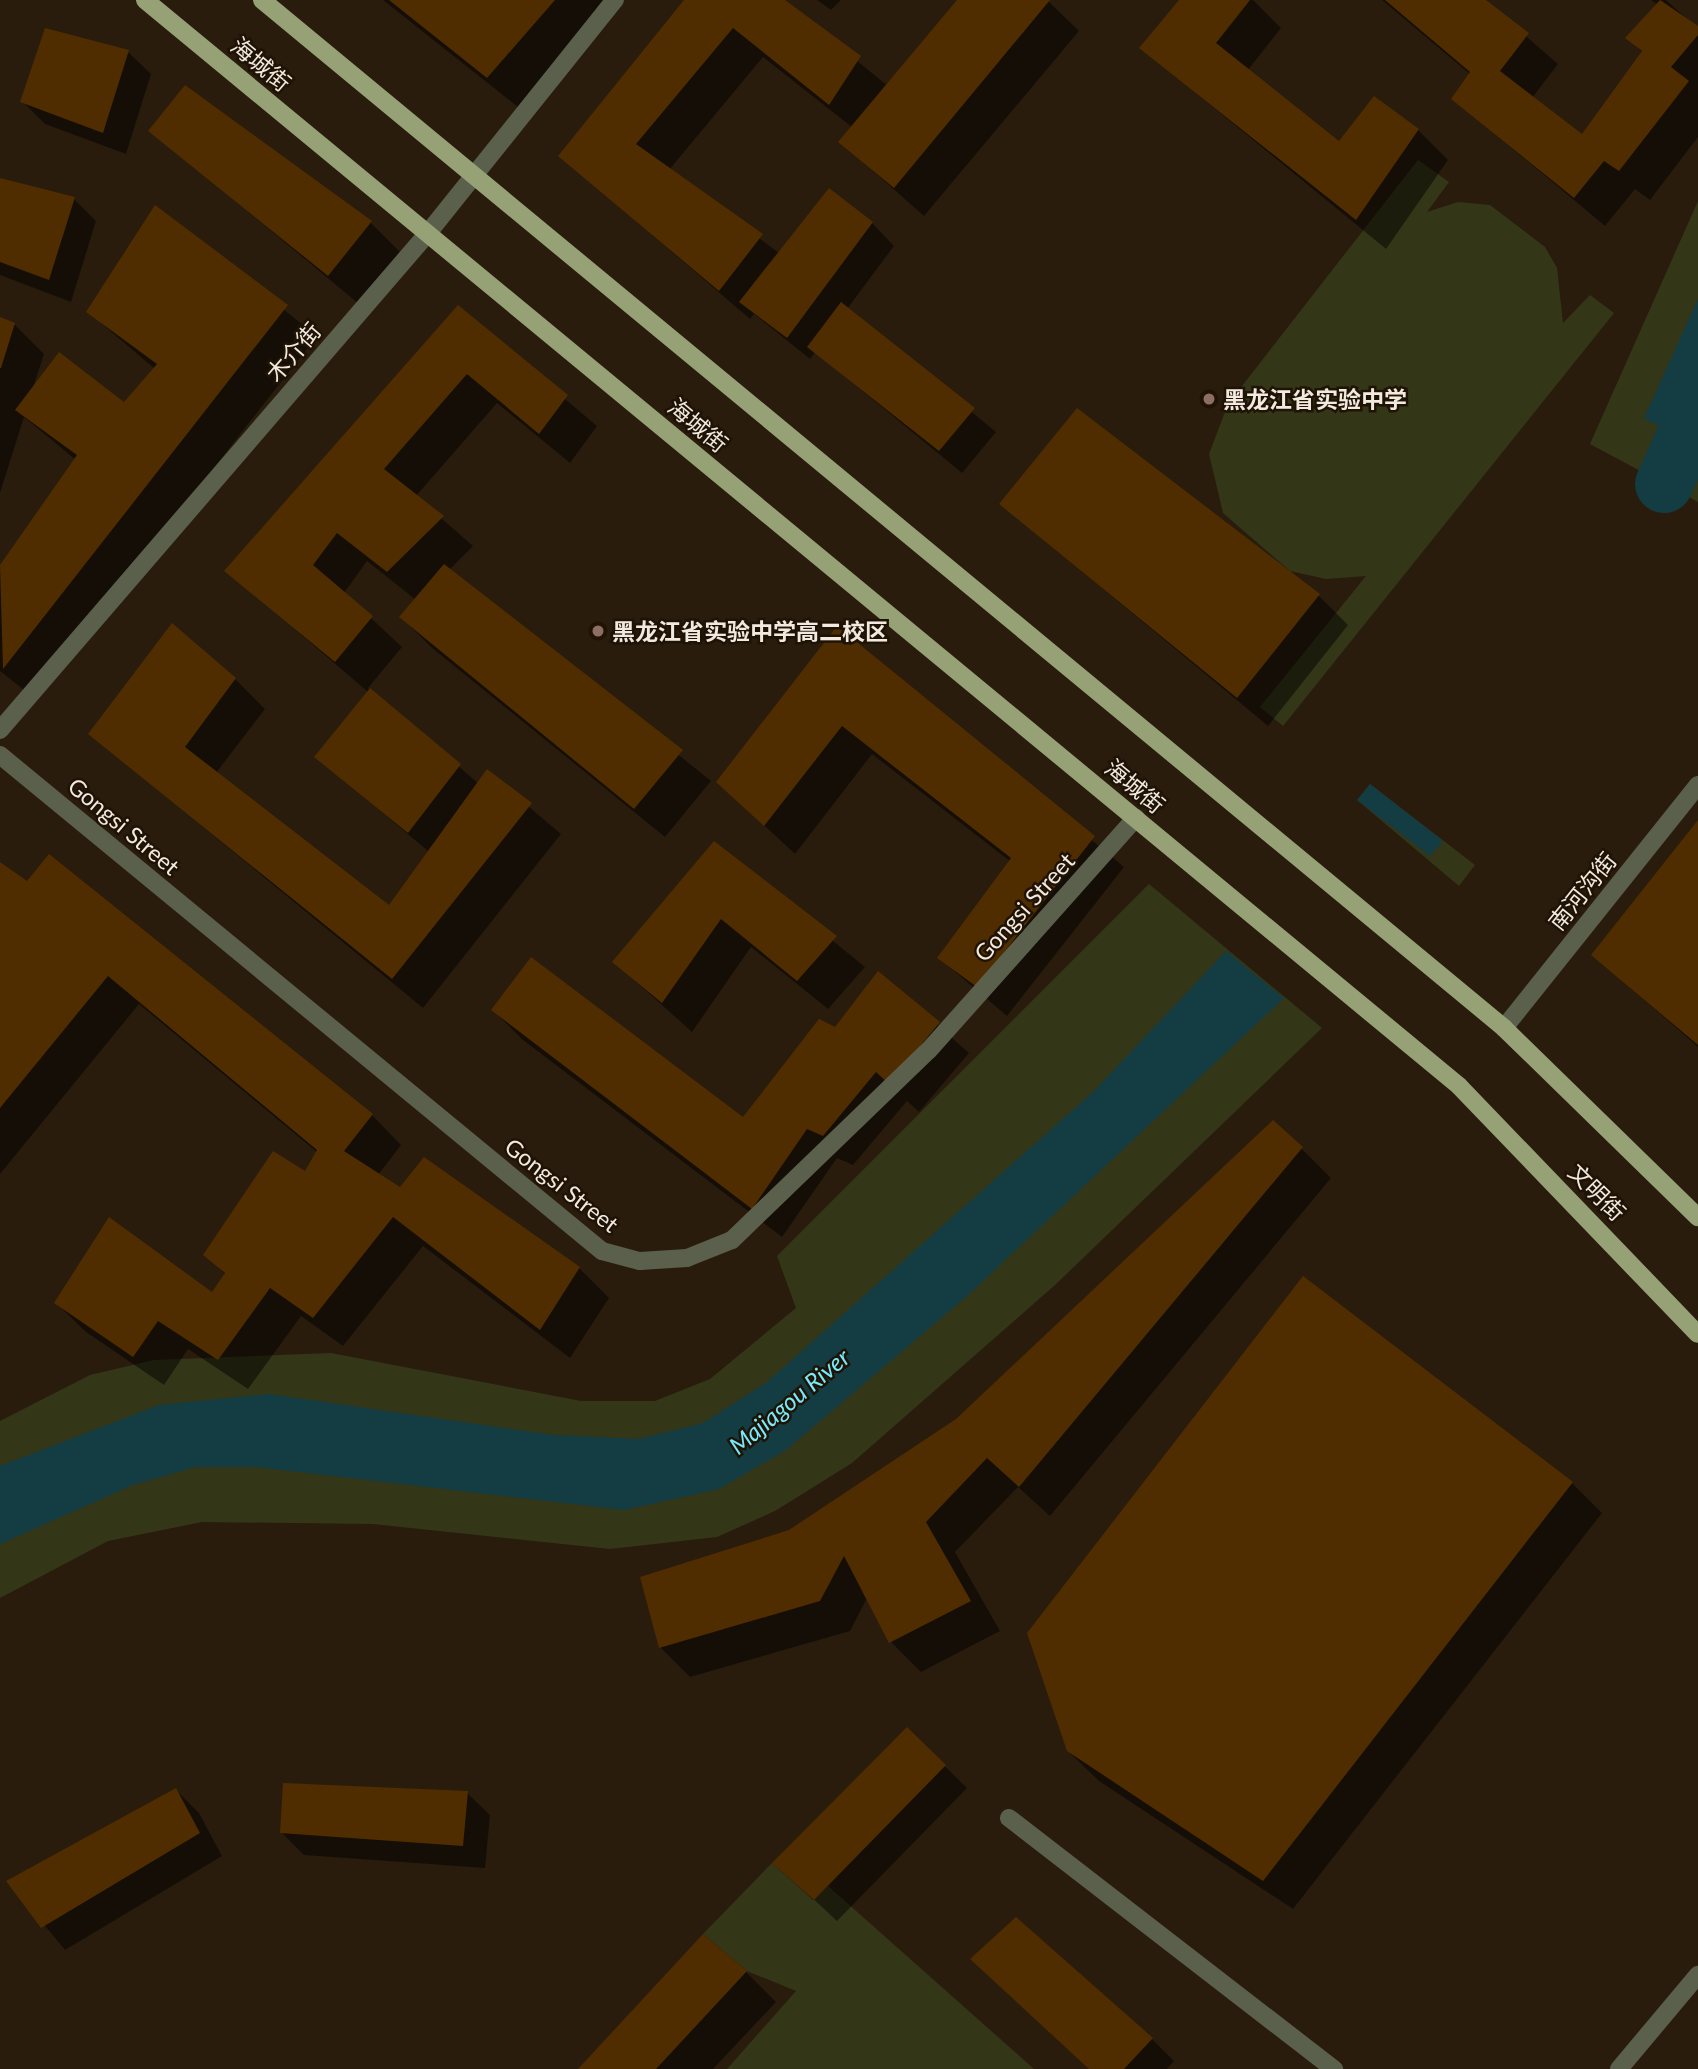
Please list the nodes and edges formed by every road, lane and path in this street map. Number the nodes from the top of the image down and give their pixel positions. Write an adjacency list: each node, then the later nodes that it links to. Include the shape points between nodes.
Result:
1 (145, 0): 5 (main road, 海城街)
2 (262, 0): 4 (main road, 海城街)
3 (615, 0): 4 (street, 木介街)
4 (474, 176): 5 (street, 木介街); 10 (main road, 海城街)
5 (428, 233): 6 (street, 木介街); 9 (main road, 海城街)
6 (0, 730)
7 (0, 755): 9 (street, Gongsi Street, via 602,1251 640,1261 687,1258 732,1240 929,1050)
8 (1698, 785): 10 (street, 南河沟街)
9 (1136, 818): 11 (main road, 海城街)
10 (1504, 1028): 12 (main road)
11 (1459, 1086): 13 (main road, 文明街)
12 (1698, 1217)
13 (1698, 1334)
14 (1009, 1818): 16 (street)
15 (1698, 1975): 17 (street)
16 (1334, 2069)
17 (1619, 2069)

